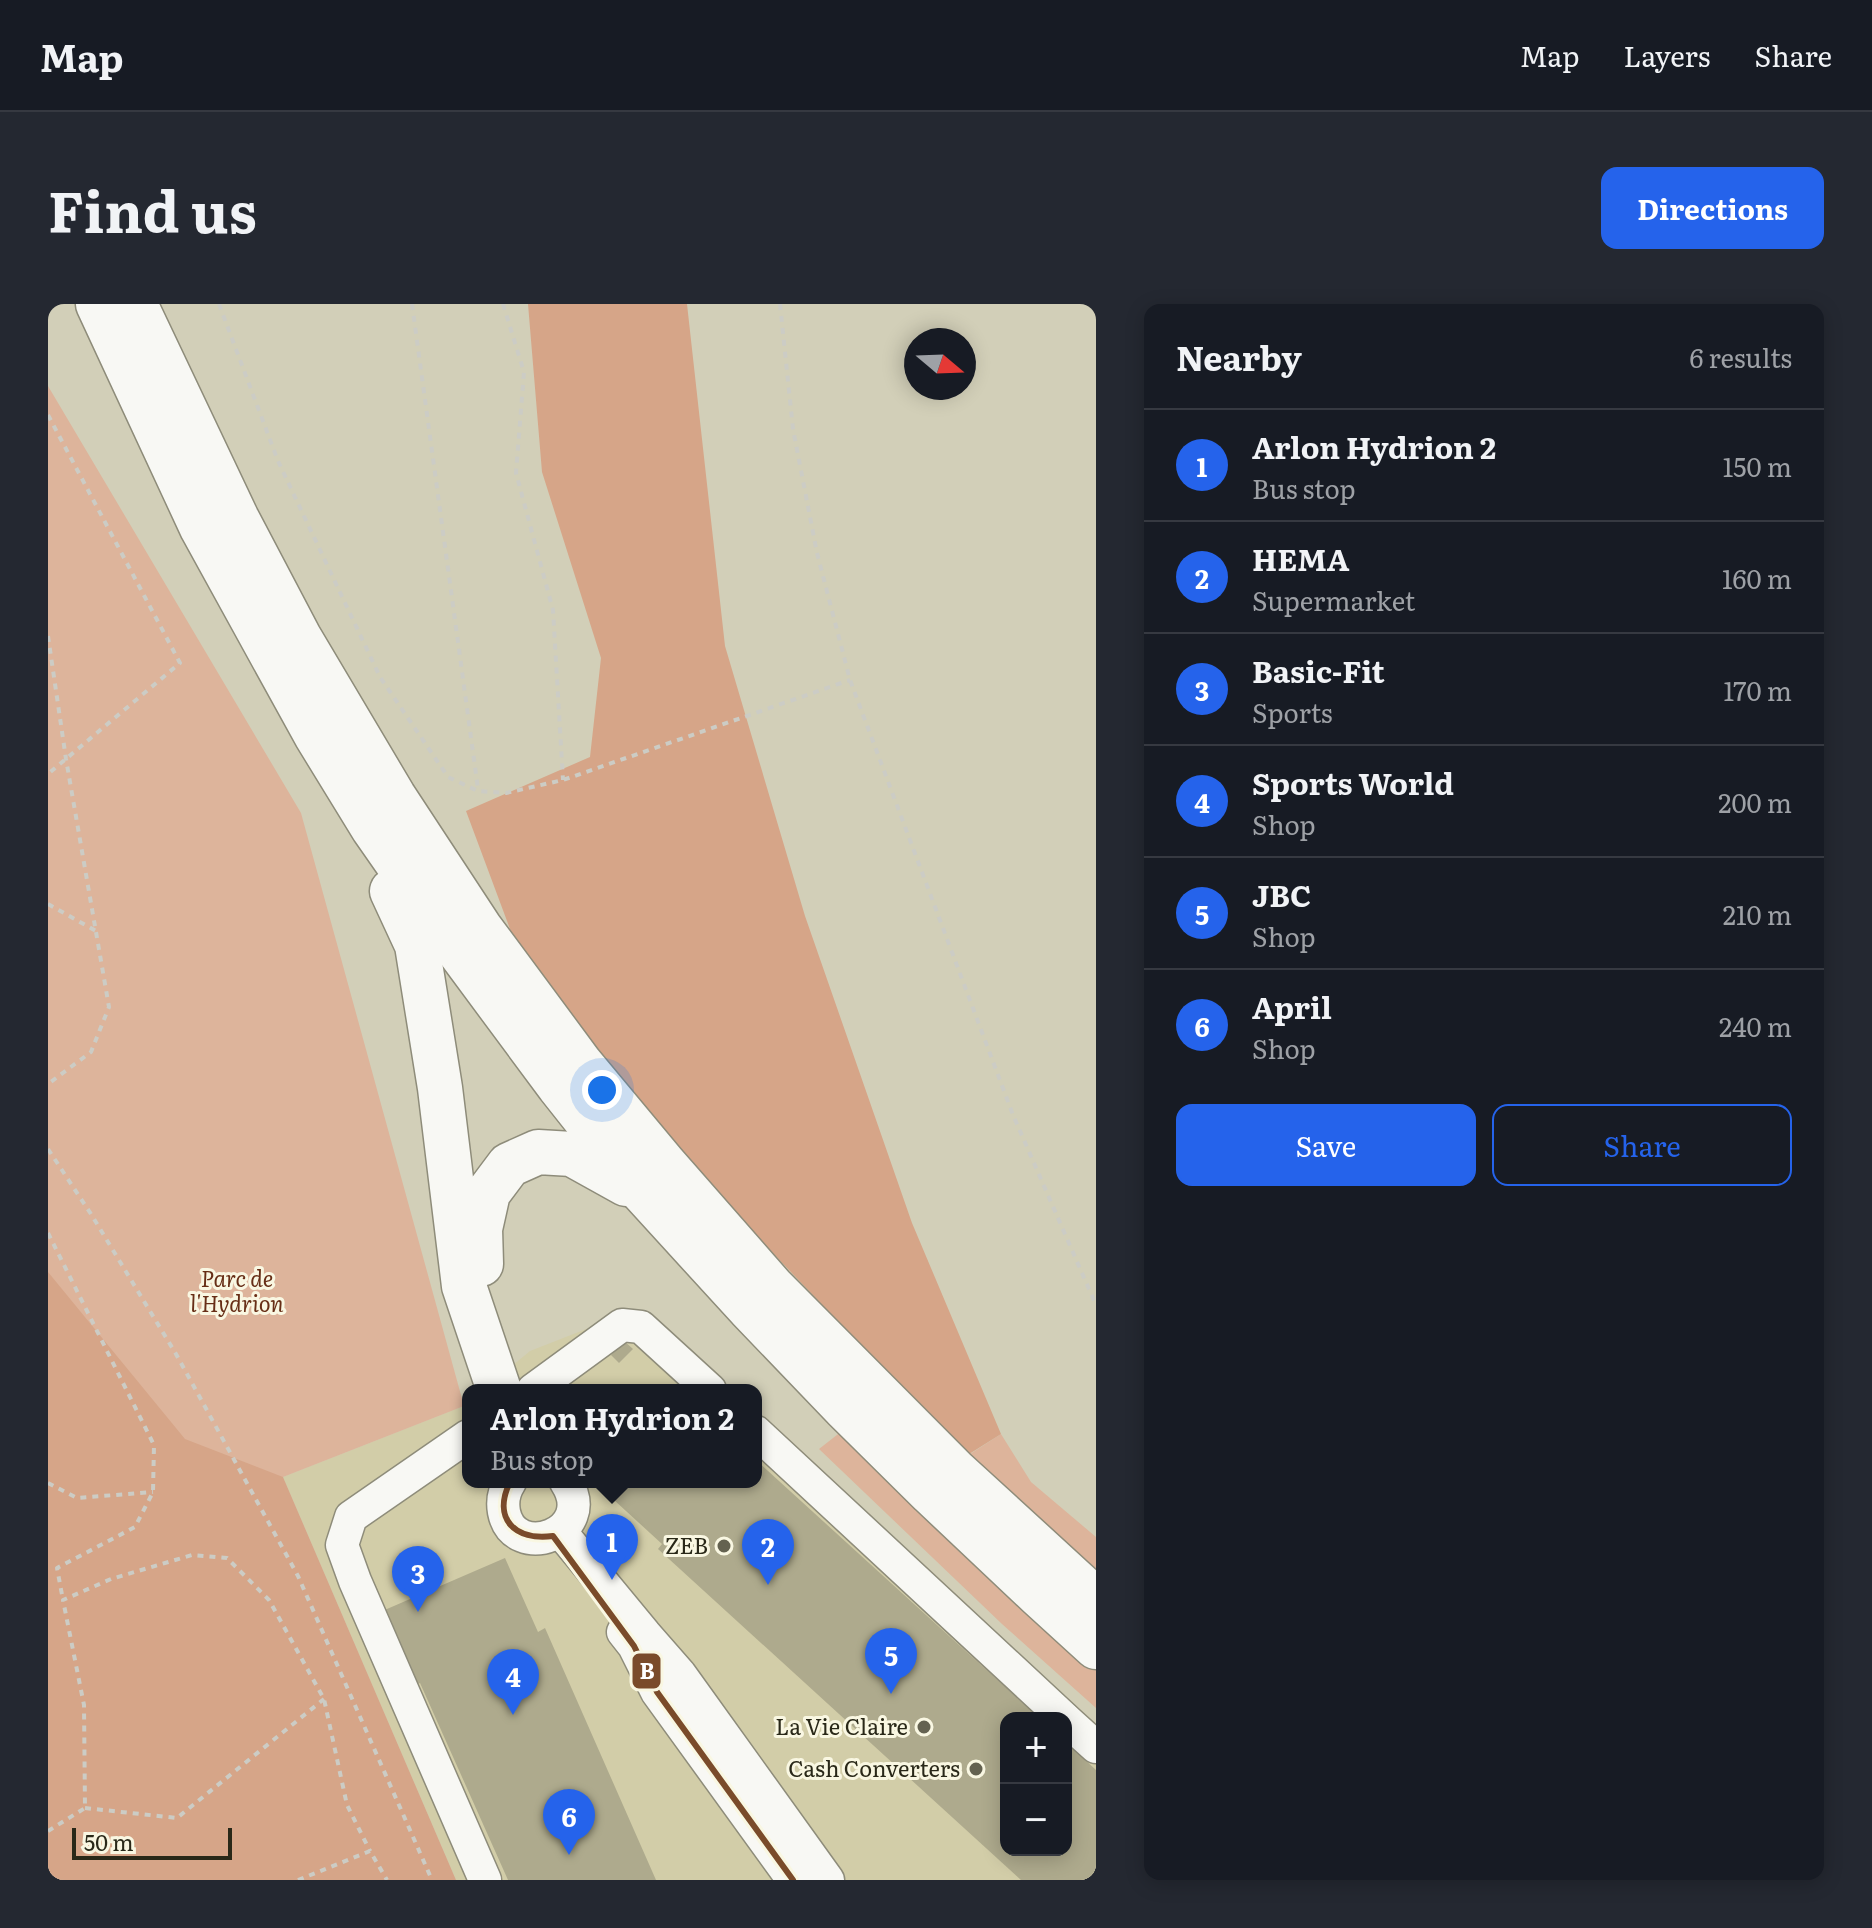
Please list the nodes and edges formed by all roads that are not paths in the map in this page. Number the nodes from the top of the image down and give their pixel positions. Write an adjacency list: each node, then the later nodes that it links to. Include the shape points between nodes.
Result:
1 (98, 304): 3 (highway, via 202,528)
2 (135, 304): 14 (highway, via 299,637 480,928 580,1063 772,1287 955,1471)
3 (373, 828): 4 (highway, via 540,1061); 5 (highway, via 392,892 417,945 464,1286)
4 (643, 1192): 6 (highway, via 572,1154 538,1152 509,1165 488,1193 480,1229 481,1270 504,1357); 15 (highway, via 844,1407)
5 (500, 1384)
6 (502, 1384)
7 (541, 1384): 8 (lane, via 622,1325 641,1327)
8 (703, 1384)
9 (762, 1438): 16 (lane)
10 (462, 1440): 20 (lane, via 351,1517 342,1545)
11 (507, 1488): 13 (lane, via 505,1518 517,1533 541,1539)
12 (569, 1488): 13 (lane, via 572,1514)
13 (557, 1533): 19 (lane, via 634,1646 657,1692 702,1731)
14 (1096, 1600)
15 (1096, 1647)
16 (1057, 1712)
17 (1072, 1725): 18 (lane)
18 (1096, 1747)
19 (767, 1818): 21 (lane); 22 (lane)
20 (485, 1880)
21 (793, 1880)
22 (828, 1880)

